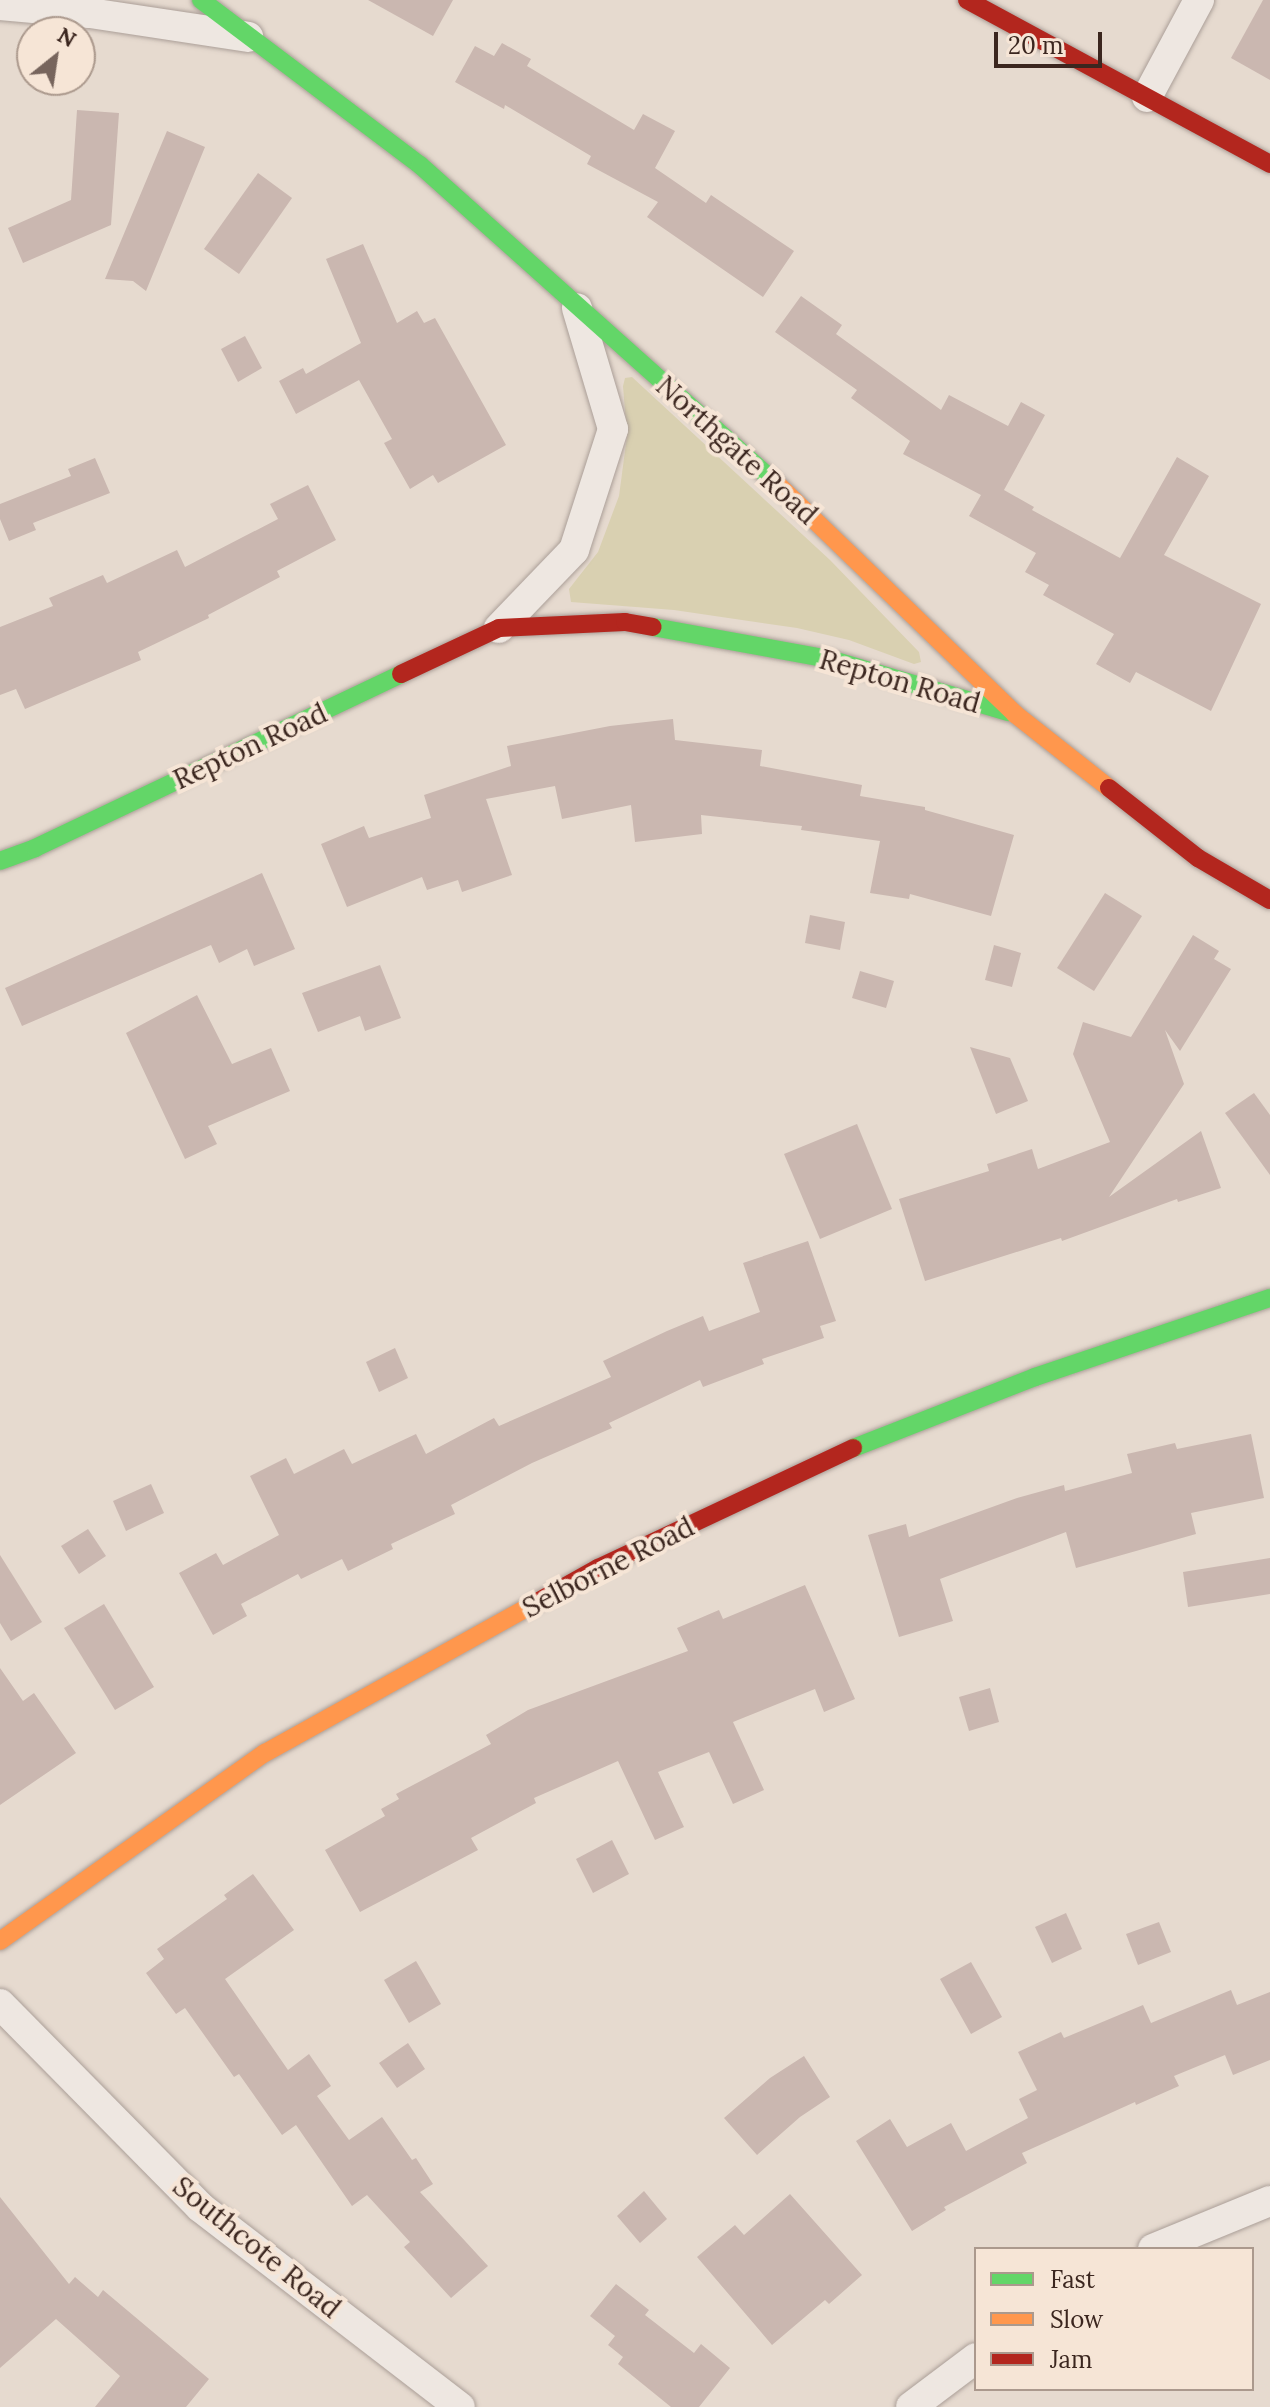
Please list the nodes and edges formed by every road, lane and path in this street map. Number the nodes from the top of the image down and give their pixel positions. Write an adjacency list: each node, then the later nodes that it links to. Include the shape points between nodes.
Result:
1 (201, 0): 5 (street, Northgate Road)
2 (967, 0): 6 (street)
3 (1199, 0): 6 (street)
4 (0, 5): 5 (street)
5 (253, 38): 8 (street, Northgate Road, via 420,165)
6 (1147, 97): 7 (street)
7 (1270, 164)
8 (577, 308): 9 (street, Repton Road, via 613,429 574,550); 10 (street, Northgate Road, via 794,499)
9 (499, 628): 10 (street, Repton Road, via 625,622 829,659); 11 (street, Repton Road)
10 (1015, 714): 12 (street, Northgate Road, via 1198,858)
11 (0, 861)
12 (1270, 900)
13 (1270, 1298): 14 (street, Selborne Road, via 1035,1377 831,1457 598,1568 265,1753)
14 (0, 1941)
15 (0, 2004): 20 (street, Southcote Road, via 200,2207)
16 (1270, 2201): 17 (street)
17 (1158, 2247)
18 (974, 2360): 19 (street)
19 (937, 2395): 21 (street)
20 (460, 2407)
21 (911, 2407)

